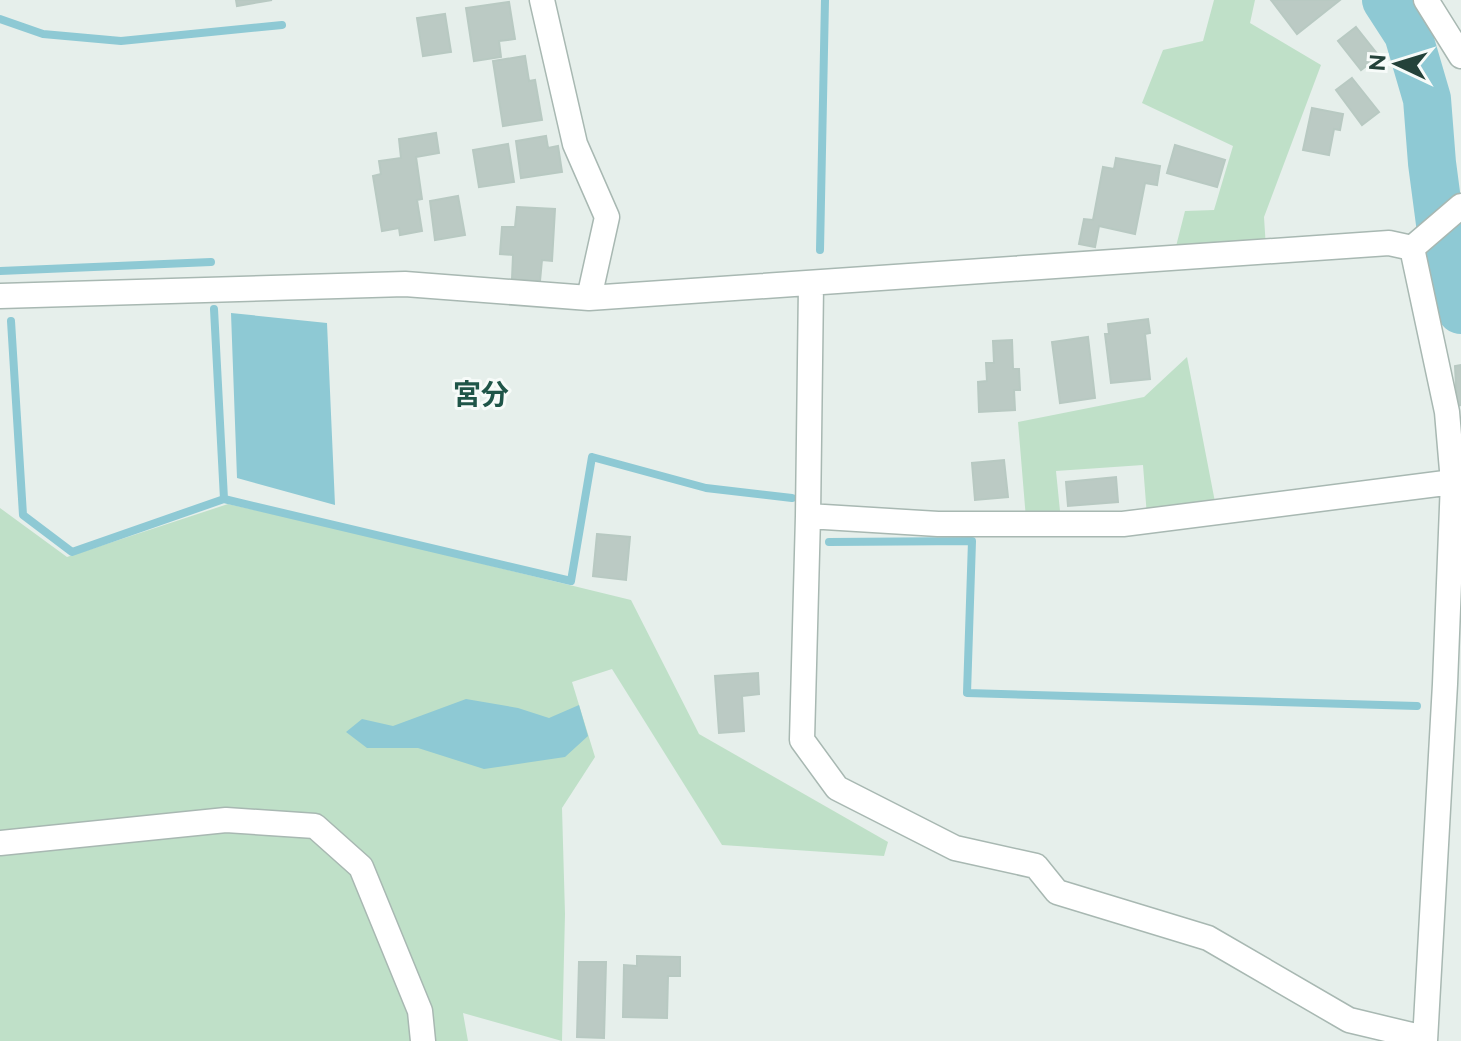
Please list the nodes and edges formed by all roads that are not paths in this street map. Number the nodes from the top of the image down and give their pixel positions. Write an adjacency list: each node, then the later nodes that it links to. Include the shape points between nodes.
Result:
1 (542, 0): 8 (street, via 575,144 607,217)
2 (1426, 0): 3 (street)
3 (1461, 56)
4 (1461, 206): 5 (street)
5 (1412, 248): 6 (street, via 1389,243); 9 (street, via 1447,412)
6 (811, 285): 8 (street); 10 (street)
7 (0, 296): 8 (street, via 405,284)
8 (589, 298)
9 (1453, 482): 10 (street, via 1123,524 938,524); 11 (street)
10 (808, 516): 13 (street, via 802,740 837,788 955,848 1036,866 1057,892 1208,938 1349,1020)
11 (1453, 684): 13 (street)
12 (0, 843): 14 (street, via 226,820 315,826 361,867 420,1011)
13 (1424, 1039)
14 (423, 1041)

